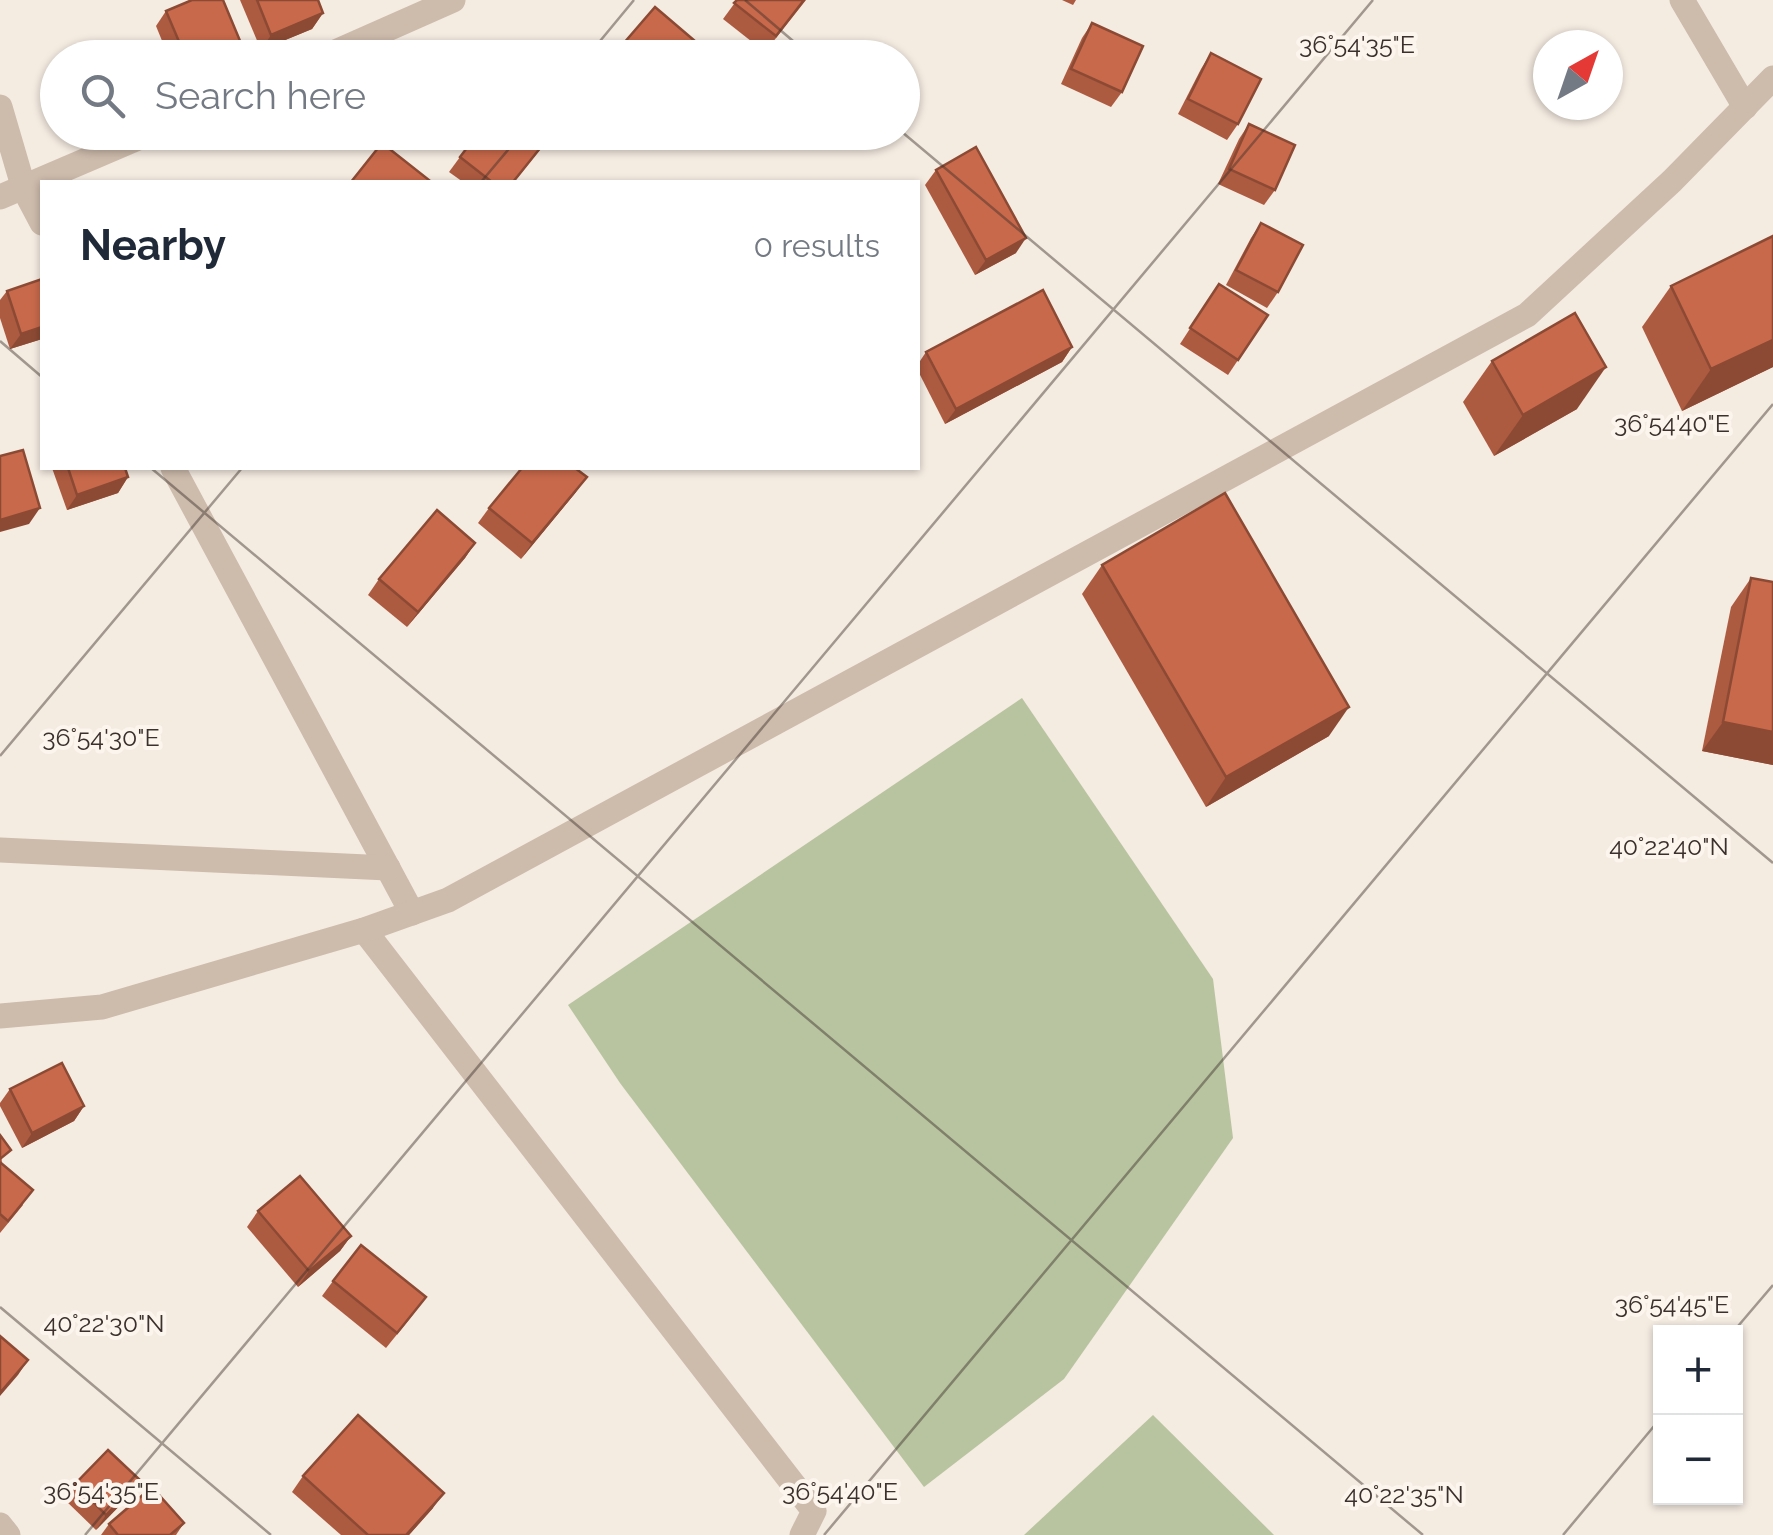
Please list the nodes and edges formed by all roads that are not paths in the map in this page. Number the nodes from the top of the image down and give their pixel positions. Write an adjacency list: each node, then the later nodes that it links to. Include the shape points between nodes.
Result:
1 (453, 0): 3 (street)
2 (1682, 0): 7 (street)
3 (414, 8): 4 (street)
4 (355, 40)
5 (1773, 78): 7 (street)
6 (0, 107): 11 (street)
7 (1745, 107): 16 (street, via 1526,315 448,900)
8 (111, 150): 9 (street)
9 (42, 180)
10 (40, 181): 11 (street)
11 (12, 193): 12 (street)
12 (40, 222)
13 (174, 470): 15 (street)
14 (0, 850): 15 (street)
15 (388, 868): 16 (street)
16 (412, 913): 17 (street)
17 (364, 930): 18 (street, via 102,1007); 21 (street, via 814,1511)
18 (0, 1016)
19 (0, 1525): 20 (street)
20 (8, 1535)
21 (802, 1535)

